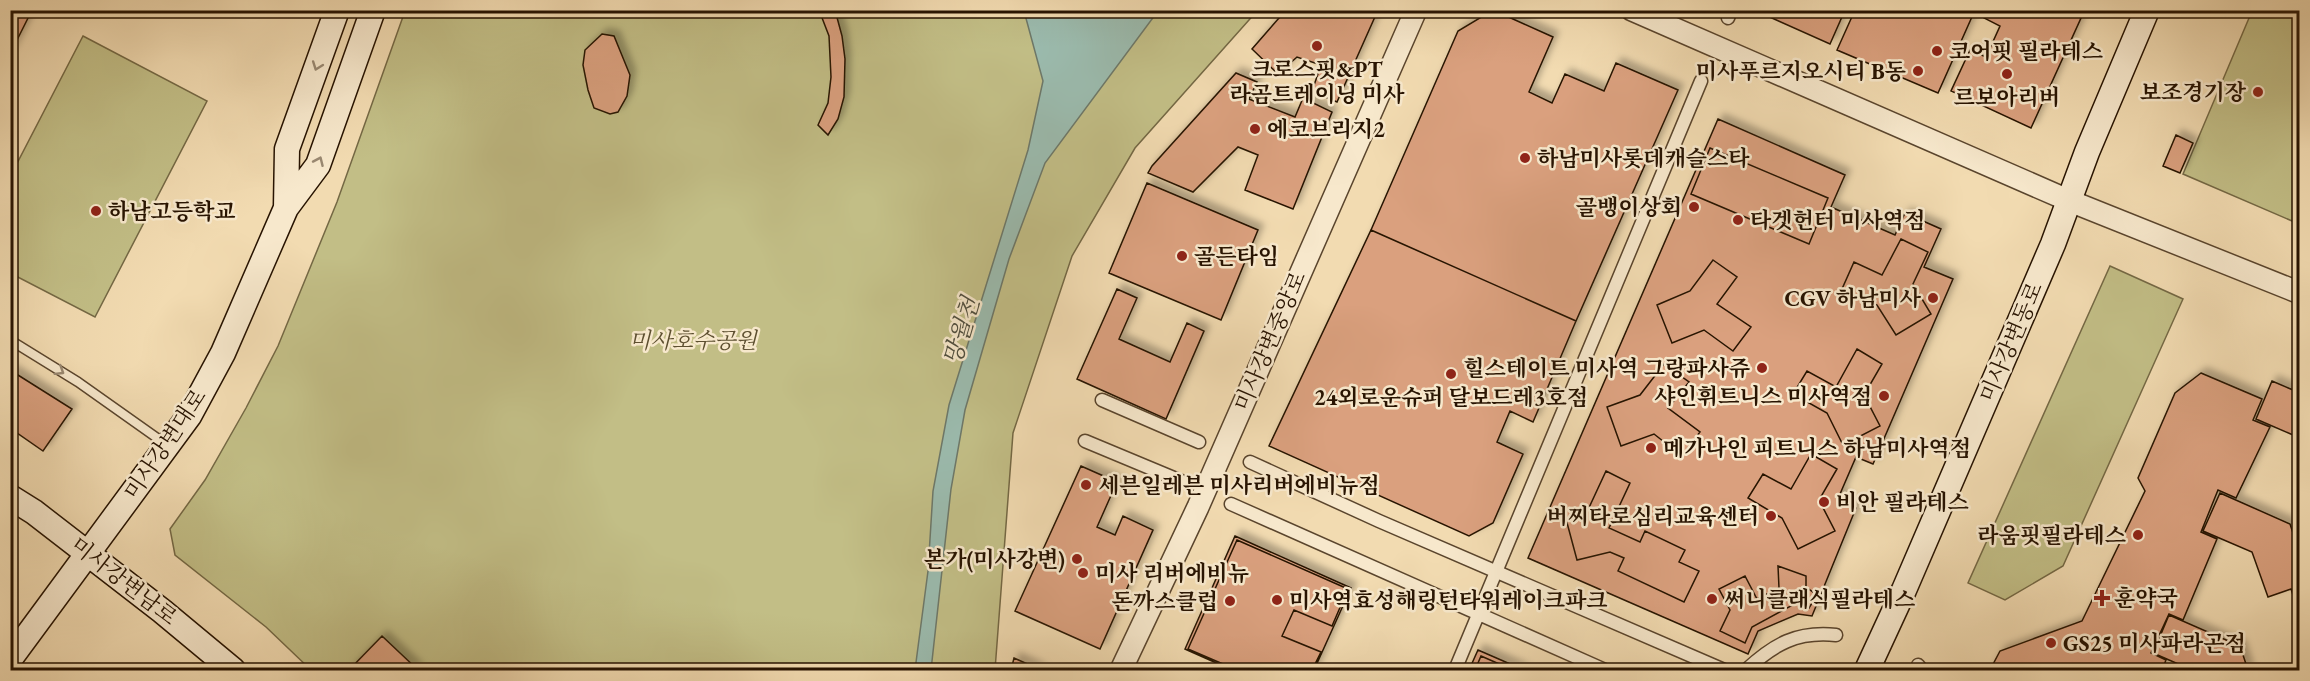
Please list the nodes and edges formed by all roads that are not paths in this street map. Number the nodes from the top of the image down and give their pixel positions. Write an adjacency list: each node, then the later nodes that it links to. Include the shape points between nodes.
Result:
1 (337, 10): 8 (main road, 미사강변대로, one-way to 8, via 287,149)
2 (373, 10): 8 (main road, 미사강변대로, one-way to 2, via 318,165)
3 (1416, 10): 25 (street, 미사강변중앙로, via 1198,507)
4 (1632, 10): 7 (street)
5 (2147, 10): 7 (main road, 미사강변동로)
6 (1701, 81): 20 (street)
7 (2070, 201): 9 (street); 30 (main road, 미사강변동로)
8 (286, 208): 14 (main road, 미사강변대로, via 223,353)
9 (2300, 293)
10 (10, 340): 14 (lane, one-way to 14, via 78,382)
11 (1102, 400): 13 (street)
12 (1085, 441): 16 (street)
13 (1199, 442)
14 (168, 446): 19 (main road, 미사강변대로)
15 (1250, 462): 20 (street)
16 (1181, 481)
17 (10, 498): 19 (main road, 미사강변남로)
18 (1231, 504): 21 (street)
19 (87, 553): 23 (main road, 미사강변대로); 24 (main road, 미사강변남로)
20 (1496, 571): 21 (street); 28 (street)
21 (1478, 614): 26 (street); 27 (street)
22 (1836, 635): 29 (street, via 1815,633 1786,640)
23 (10, 660)
24 (233, 670)
25 (1121, 670)
26 (1455, 670)
27 (1605, 670)
28 (1724, 670)
29 (1746, 670)
30 (1867, 670)

